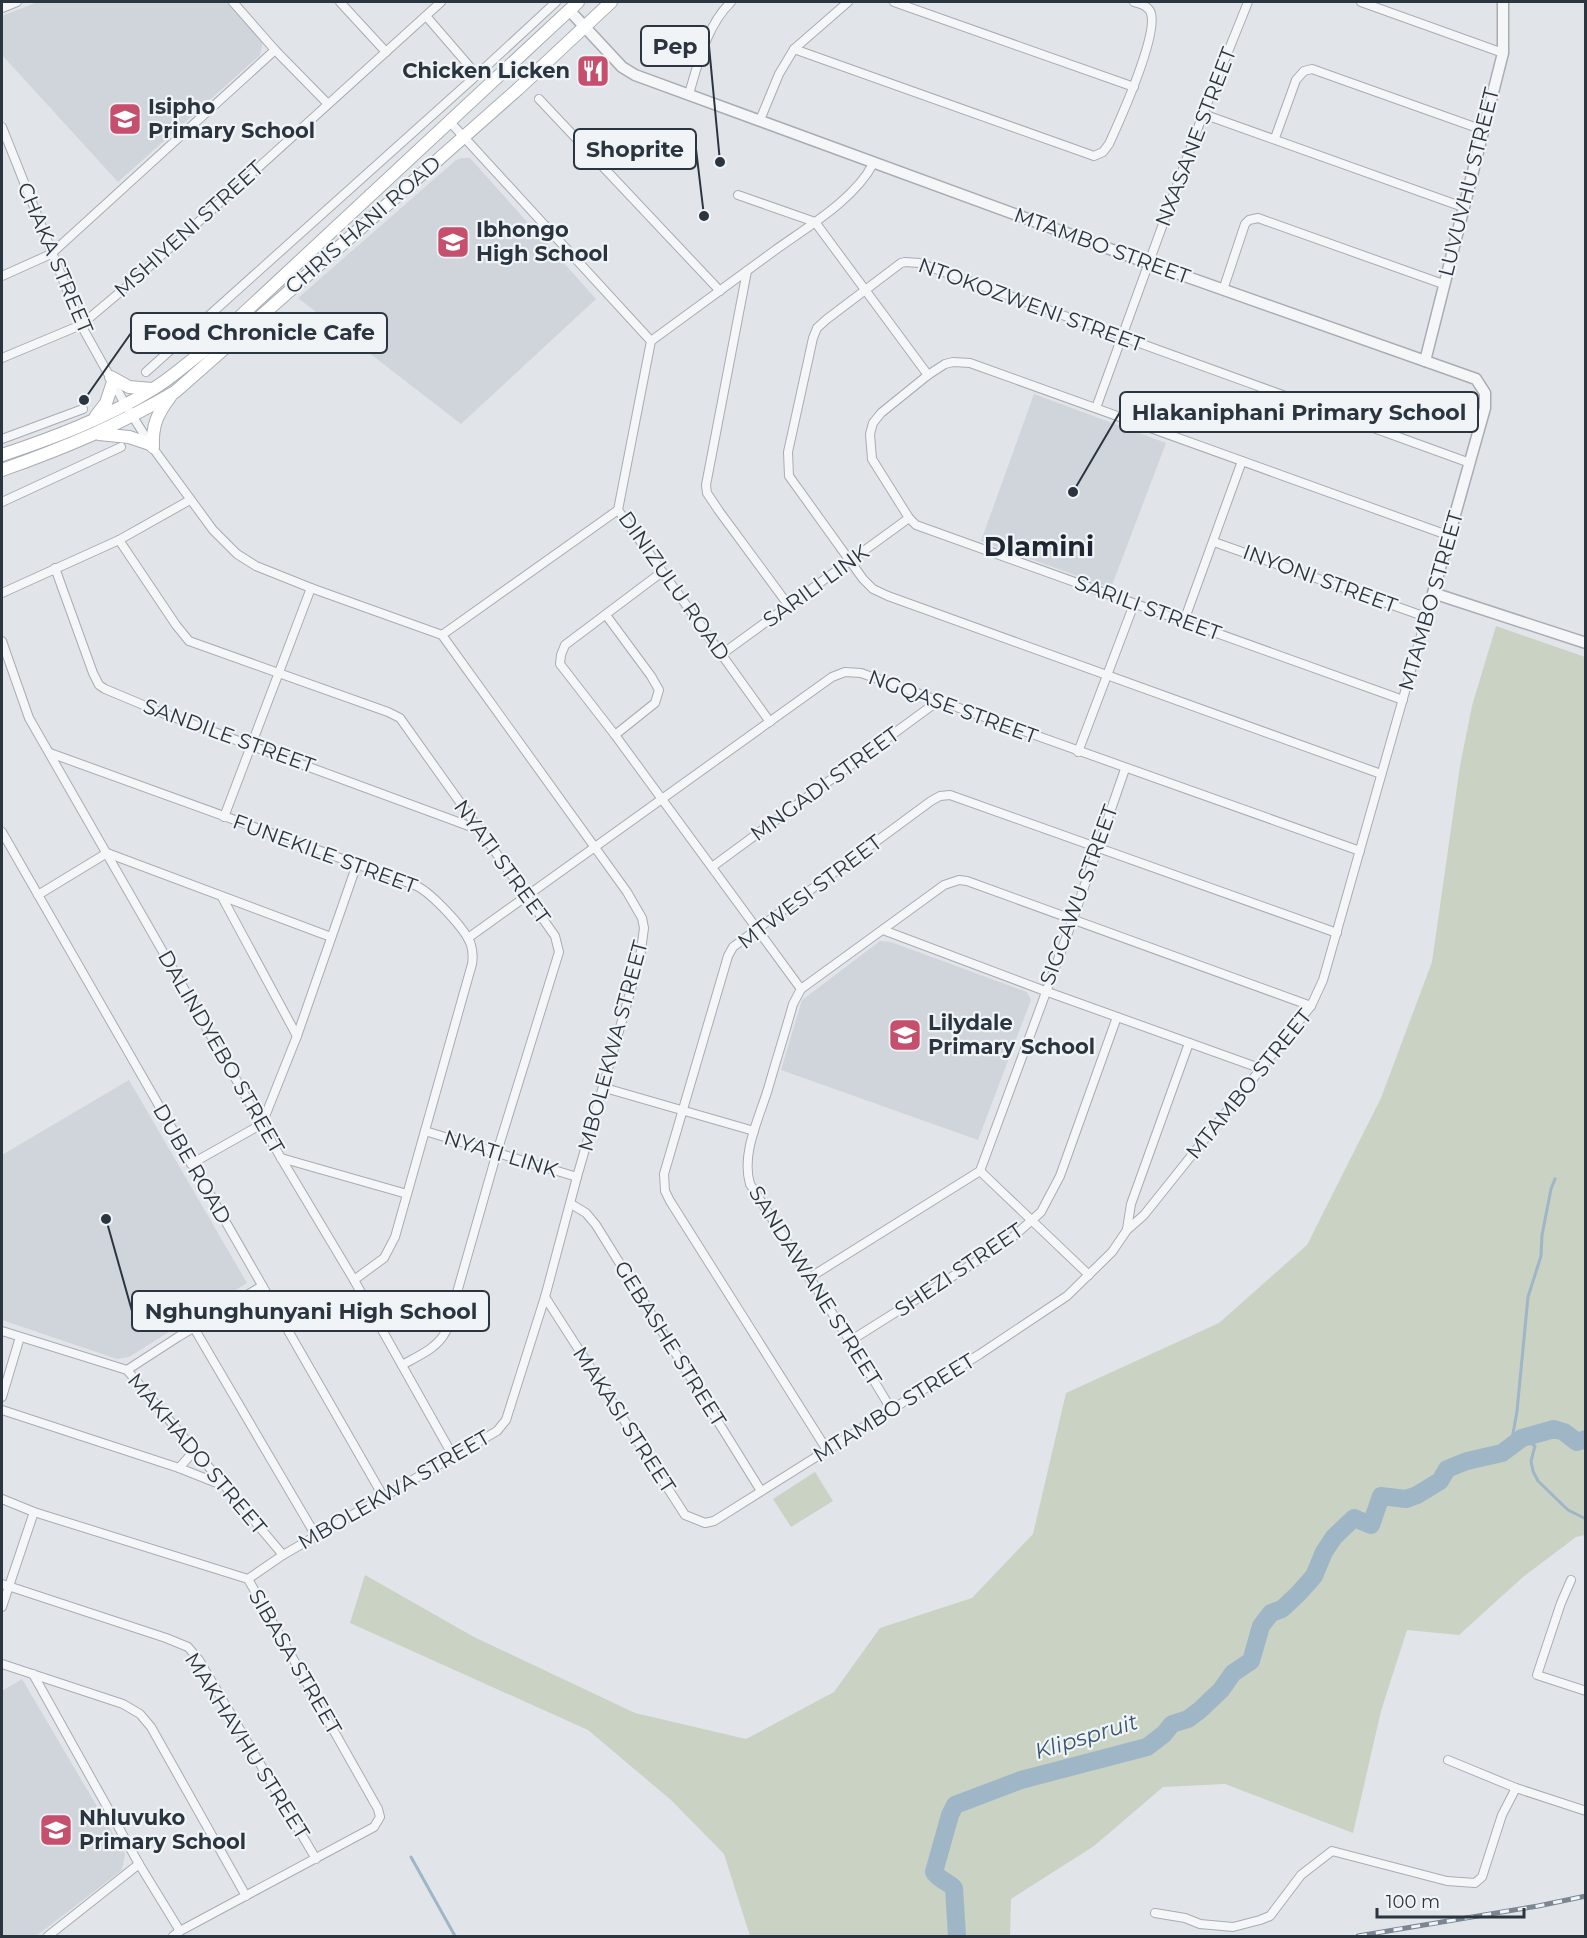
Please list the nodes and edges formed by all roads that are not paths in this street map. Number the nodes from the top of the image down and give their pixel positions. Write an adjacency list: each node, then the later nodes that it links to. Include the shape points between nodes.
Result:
1 (17, 2): 15 (street)
2 (232, 2): 19 (street)
3 (340, 2): 20 (street)
4 (441, 2): 16 (street, MSHIYENI STREET)
5 (556, 2): 22 (street, CHRIS HANI ROAD)
6 (611, 2): 17 (main road, CHRIS HANI ROAD)
7 (731, 2): 24 (street, via 718,16)
8 (848, 2): 18 (street)
9 (894, 2): 23 (street)
10 (1134, 2): 23 (street, via 1150,11 1152,31)
11 (1248, 2): 27 (street, NXASANE STREET)
12 (1362, 2): 21 (street)
13 (1503, 2): 21 (street, LUVUVHU STREET)
14 (573, 6): 17 (street, MTAMBO STREET); 29 (main road, CHRIS HANI ROAD)
15 (2, 8)
16 (426, 16): 20 (street, MSHIYENI STREET); 22 (street)
17 (584, 26): 24 (street, MTAMBO STREET, via 629,71); 32 (main road, CHRIS HANI ROAD)
18 (794, 49): 23 (street, via 1089,156 1107,148); 28 (street, via 778,74)
19 (275, 50): 26 (street); 38 (street)
20 (386, 52): 26 (street, MSHIYENI STREET)
21 (1503, 53): 31 (street, LUVUVHU STREET)
22 (477, 75): 51 (street, CHRIS HANI ROAD)
23 (1134, 87)
24 (688, 94): 28 (street, MTAMBO STREET)
25 (539, 99): 44 (street)
26 (327, 104): 46 (street, MSHIYENI STREET)
27 (1203, 114): 33 (street); 39 (street, NXASANE STREET)
28 (760, 120): 34 (street, MTAMBO STREET)
29 (450, 122): 32 (street); 54 (main road, CHRIS HANI ROAD, via 201,353)
30 (2, 127): 38 (street, CHAKA STREET)
31 (1484, 130): 33 (street, via 1312,69 1296,80); 36 (street, LUVUVHU STREET)
32 (464, 137): 48 (street); 55 (main road, CHRIS HANI ROAD)
33 (1275, 138): 36 (street)
34 (873, 164): 37 (street, via 855,189); 39 (street, MTAMBO STREET)
35 (738, 195): 37 (street)
36 (1463, 207): 42 (street, LUVUVHU STREET)
37 (815, 222): 40 (street); 45 (street)
38 (51, 254): 41 (street); 46 (street, CHAKA STREET)
39 (1148, 263): 43 (street, MTAMBO STREET); 47 (street, NXASANE STREET)
40 (747, 271): 44 (street); 83 (street, via 707,493)
41 (2, 276)
42 (1443, 284): 43 (street, via 1258,218 1245,224); 50 (street, LUVUVHU STREET)
43 (1223, 290): 50 (street, MTAMBO STREET)
44 (720, 291): 48 (street)
45 (865, 292): 47 (street, NTOKOZWENI STREET, via 901,263 919,263); 52 (street); 76 (street, NTOKOZWENI STREET, via 826,319 815,333 787,462 789,476)
46 (81, 325): 49 (street, MSHIYENI STREET); 53 (street, CHAKA STREET)
47 (1121, 337): 57 (street, NXASANE STREET); 67 (street, NTOKOZWENI STREET)
48 (651, 341): 71 (street, DINIZULU ROAD)
49 (2, 358)
50 (1425, 361): 67 (street, MTAMBO STREET, via 1473,378 1484,388 1485,408)
51 (146, 372)
52 (928, 375): 57 (street, SARILI STREET, via 953,362 970,363); 72 (street, SARILI STREET, via 881,413 870,434 872,459)
53 (112, 380): 54 (main road, via 129,387); 56 (street, CHAKA STREET); 60 (main road, via 106,403)
54 (153, 389): 56 (main road, CHRIS HANI ROAD)
55 (175, 392): 59 (main road, CHRIS HANI ROAD); 63 (main road, via 157,415)
56 (125, 404): 59 (street, CHAKA STREET); 60 (main road, CHRIS HANI ROAD)
57 (1096, 408): 66 (street, SARILI STREET)
58 (83, 409): 62 (street)
59 (133, 417): 61 (main road, CHRIS HANI ROAD); 63 (street)
60 (88, 423): 65 (main road, CHRIS HANI ROAD)
61 (96, 434): 63 (main road, via 129,437); 68 (main road, CHRIS HANI ROAD)
62 (2, 439)
63 (151, 446): 69 (street)
64 (122, 447): 70 (street)
65 (2, 455)
66 (1242, 460): 73 (street, SARILI STREET); 75 (street)
67 (1470, 462): 73 (street, MTAMBO STREET)
68 (2, 470)
69 (189, 500): 74 (street); 79 (street, via 237,554)
70 (2, 502)
71 (618, 510): 78 (street, DINIZULU ROAD); 87 (street)
72 (909, 518): 76 (street, SARILI LINK); 82 (street, SARILI STREET, via 916,525)
73 (1450, 536): 81 (street, MTAMBO STREET)
74 (119, 540): 77 (street); 91 (street, NYATI STREET, via 189,641)
75 (1214, 542): 85 (street, INYONI STREET); 86 (street)
76 (850, 561): 83 (street, SARILI LINK); 92 (street, NTOKOZWENI STREET, via 873,589 888,596)
77 (55, 568): 80 (street); 97 (street, SANDILE STREET, via 99,684 118,696)
78 (662, 572): 84 (street); 90 (street, DINIZULU ROAD)
79 (311, 588): 87 (street); 91 (street)
80 (2, 593)
81 (1433, 593): 85 (street, MTAMBO STREET); 89 (street)
82 (1134, 604): 86 (street, SARILI STREET); 92 (street)
83 (789, 606): 90 (street, SARILI LINK)
84 (606, 615): 96 (street, via 659,690 655,703); 96 (street, via 565,645 560,664)
85 (1426, 617): 93 (street, MTAMBO STREET)
86 (1184, 621): 93 (street, SARILI STREET)
87 (442, 635): 106 (street, MBOLEKWA STREET)
88 (2, 641): 99 (street, DALINDYEBO STREET, via 29,718)
89 (1586, 643)
90 (722, 654): 95 (street, DINIZULU ROAD)
91 (279, 673): 97 (street); 104 (street, NYATI STREET, via 400,718)
92 (1108, 675): 98 (street); 101 (street, NTOKOZWENI STREET)
93 (1403, 700): 101 (street, MTAMBO STREET)
94 (938, 701): 95 (street, NGQASE STREET, via 861,673 845,672 832,677); 98 (street, NGQASE STREET); 111 (street, MNGADI STREET)
95 (770, 722): 102 (street, NGQASE STREET)
96 (615, 735): 102 (street)
97 (252, 746): 103 (street); 104 (street, SANDILE STREET)
98 (1078, 752): 100 (street, NGQASE STREET)
99 (50, 753): 103 (street, FUNEKILE STREET); 109 (street, DALINDYEBO STREET)
100 (1125, 769): 107 (street, SIGCAWU STREET); 108 (street, NGQASE STREET)
101 (1382, 774): 108 (street, MTAMBO STREET)
102 (662, 800): 106 (street, NGQASE STREET); 111 (street)
103 (224, 817): 110 (street, FUNEKILE STREET)
104 (478, 829): 113 (street, NYATI STREET)
105 (2, 832): 112 (street, DUBE ROAD)
106 (595, 848): 113 (street, NGQASE STREET); 128 (street, MBOLEKWA STREET, via 636,905 644,928 640,958)
107 (1097, 848): 115 (street, SIGCAWU STREET); 116 (street, MTWESI STREET, via 965,799 940,796); 118 (street, MTWESI STREET)
108 (1360, 851): 118 (street, MTAMBO STREET)
109 (107, 853): 112 (street); 114 (street); 130 (street, DALINDYEBO STREET)
110 (357, 864): 119 (street); 120 (street, FUNEKILE STREET, via 428,892)
111 (712, 867): 116 (street)
112 (38, 895): 135 (street, DUBE ROAD)
113 (528, 895): 120 (street, NGQASE STREET); 133 (street, NYATI STREET, via 555,936 559,952)
114 (222, 897): 119 (street); 125 (street)
115 (1073, 919): 117 (street, via 959,880 944,885); 122 (street, SIGCAWU STREET); 123 (street)
116 (758, 928): 121 (street); 129 (street, MTWESI STREET, via 733,947 728,956)
117 (883, 930): 121 (street); 122 (street)
118 (1337, 933): 123 (street, MTAMBO STREET)
119 (331, 937): 125 (street)
120 (468, 938): 131 (street, via 472,964)
121 (801, 989): 132 (street, SANDAWANE STREET)
122 (1045, 991): 124 (street); 136 (street, SIGCAWU STREET)
123 (1311, 1006): 127 (street, MTAMBO STREET)
124 (1118, 1017): 126 (street); 140 (street, SHEZI STREET, via 1060,1176 1047,1203)
125 (297, 1036): 130 (street)
126 (1189, 1043): 127 (street); 141 (street, via 1131,1204)
127 (1262, 1069): 141 (street, MTAMBO STREET, via 1144,1215)
128 (605, 1088): 129 (street); 137 (street, MBOLEKWA STREET)
129 (682, 1111): 132 (street); 156 (street, MTWESI STREET, via 664,1174 665,1191)
130 (262, 1125): 134 (street, DALINDYEBO STREET); 135 (street)
131 (425, 1131): 133 (street, NYATI LINK); 138 (street)
132 (754, 1131): 143 (street, SANDAWANE STREET, via 748,1167 750,1184)
133 (497, 1152): 137 (street, NYATI LINK); 151 (street, NYATI STREET, via 446,1331 436,1345)
134 (281, 1158): 138 (street); 144 (street, DALINDYEBO STREET)
135 (191, 1164): 145 (street, DUBE ROAD)
136 (980, 1171): 140 (street); 143 (street)
137 (577, 1178): 139 (street, MBOLEKWA STREET)
138 (406, 1194): 144 (street, via 395,1237 384,1258)
139 (571, 1204): 146 (street, MBOLEKWA STREET); 161 (street, GEBASHE STREET, via 596,1225)
140 (1033, 1220): 142 (street); 150 (street, SHEZI STREET, via 1000,1247)
141 (1127, 1230): 142 (street, MTAMBO STREET)
142 (1089, 1275): 154 (street, MTAMBO STREET, via 1040,1315)
143 (809, 1278): 150 (street, SANDAWANE STREET)
144 (354, 1280): 151 (street, DALINDYEBO STREET)
145 (262, 1286): 147 (street); 162 (street, DUBE ROAD)
146 (545, 1298): 158 (street, MBOLEKWA STREET, via 506,1420 496,1431); 165 (street, MAKASI STREET, via 685,1515 705,1523)
147 (194, 1328): 152 (street); 166 (street)
148 (2, 1330): 149 (street, MAKHADO STREET)
149 (20, 1337): 152 (street, MAKHADO STREET); 153 (street)
150 (850, 1341): 154 (street, SANDAWANE STREET)
151 (402, 1365): 158 (street, DALINDYEBO STREET)
152 (127, 1370): 157 (street, MAKHADO STREET)
153 (2, 1397)
154 (891, 1409): 156 (street, MTAMBO STREET)
155 (2, 1410): 159 (street)
156 (827, 1450): 161 (street, MTAMBO STREET)
157 (194, 1451): 159 (street); 160 (street, MAKHADO STREET)
158 (453, 1456): 162 (street, MBOLEKWA STREET)
159 (179, 1468): 160 (street)
160 (222, 1485): 167 (street, MAKHADO STREET)
161 (761, 1491): 165 (street, MTAMBO STREET)
162 (383, 1497): 166 (street, MBOLEKWA STREET)
163 (2, 1499): 164 (street, SIBASA STREET)
164 (34, 1512): 168 (street, SIBASA STREET); 170 (street)
165 (714, 1521)
166 (316, 1536): 167 (street, MBOLEKWA STREET)
167 (283, 1555): 168 (street, MBOLEKWA STREET)
168 (248, 1579): 178 (street, SIBASA STREET, via 380,1814 374,1827)
169 (1571, 1580): 174 (street, via 1537,1676)
170 (5, 1585): 171 (street); 178 (street, MAKHAVHU STREET, via 188,1647)
171 (2, 1607)
172 (2, 1664): 173 (street)
173 (33, 1674): 179 (street); 180 (street, via 123,1704 146,1720)
174 (1586, 1691)
175 (1448, 1760): 176 (street)
176 (1515, 1788): 177 (street); 181 (street, via 1482,1877 1474,1883 1447,1881 1332,1851 1301,1875 1270,1916 1260,1920 1233,1928)
177 (1586, 1811)
178 (316, 1859): 180 (street)
179 (139, 1864): 182 (street); 183 (street)
180 (246, 1896): 182 (street)
181 (1155, 1913)
182 (176, 1934)
183 (48, 1936)

